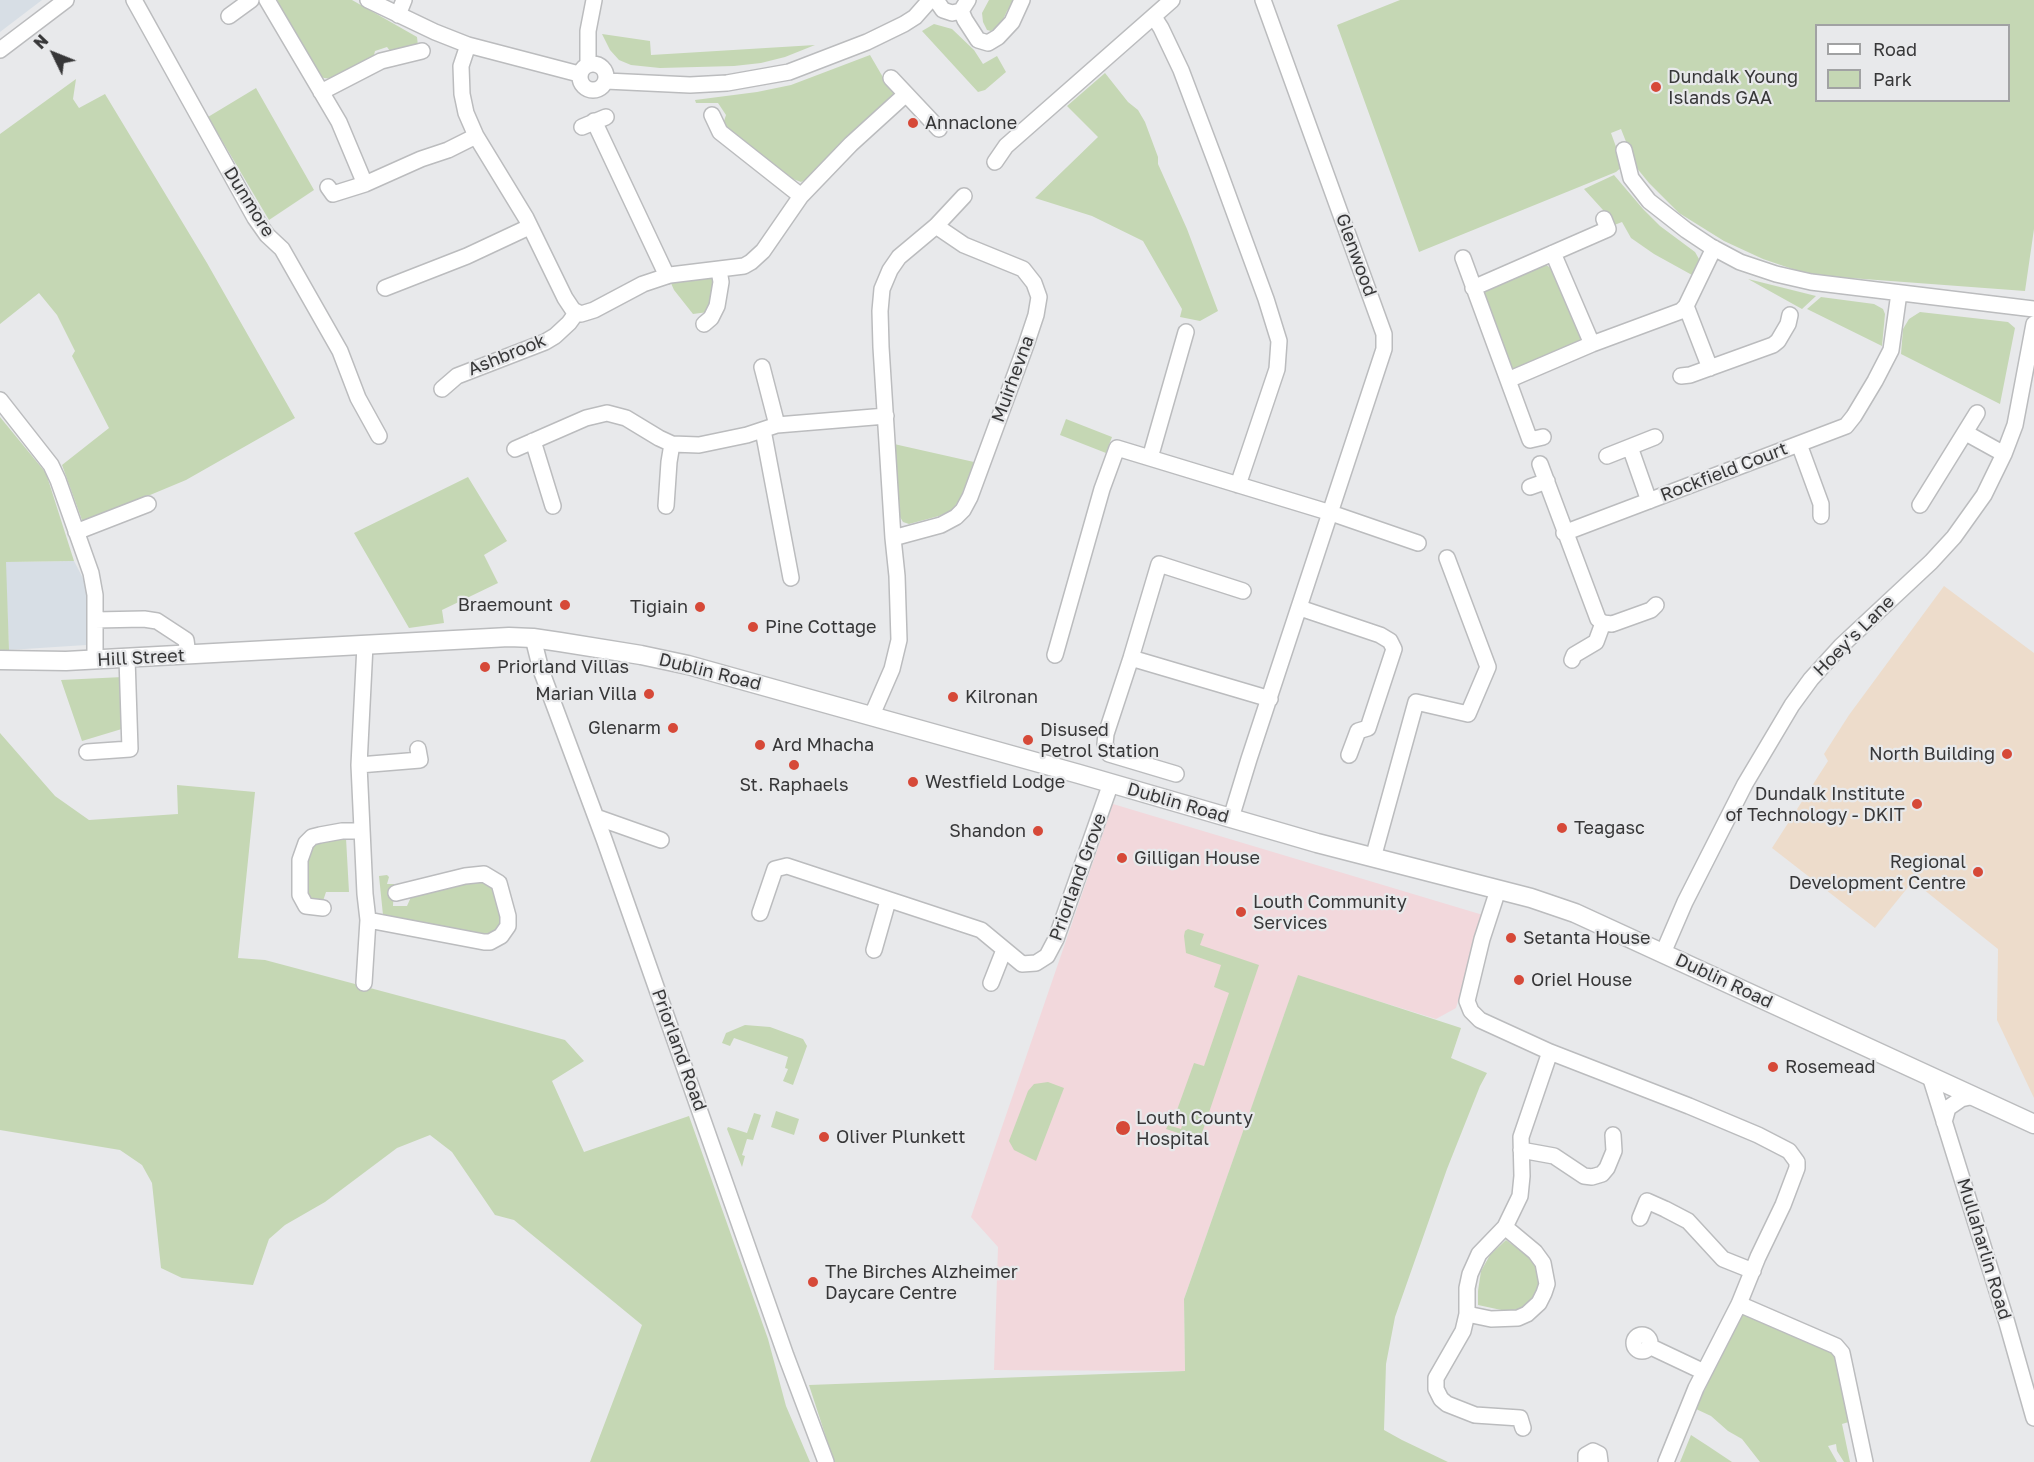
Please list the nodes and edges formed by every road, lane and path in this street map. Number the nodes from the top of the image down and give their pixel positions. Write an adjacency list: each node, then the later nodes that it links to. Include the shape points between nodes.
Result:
1 (66, 0): 19 (street)
2 (134, 0): 66 (street, Dunmore, via 255,218 282,249 340,351 358,398)
3 (251, 0): 15 (street)
4 (267, 0): 24 (street)
5 (368, 0): 14 (street)
6 (404, 0): 14 (street)
7 (594, 0): 21 (street)
8 (930, 0): 16 (street)
9 (1022, 0): 13 (street, via 1012,22 988,44 978,40 965,20)
10 (1172, 0): 17 (street)
11 (1263, 0): 86 (street, Glenwood, via 1384,334 1384,349)
12 (940, 5): 13 (street, via 952,13); 16 (street)
13 (965, 5)
14 (398, 15): 18 (street)
15 (230, 16)
16 (915, 16): 23 (street, via 867,42 789,72 690,85)
17 (1154, 17): 31 (street, via 1006,146); 79 (street, via 1181,70 1279,341 1277,369)
18 (468, 45): 21 (street); 29 (street, via 461,66 462,94)
19 (0, 50)
20 (422, 51): 24 (street, via 382,55)
21 (584, 69): 23 (street, via 600,66); 23 (street, via 580,83 591,91 598,90)
22 (891, 78): 25 (street)
23 (606, 81)
24 (321, 92): 32 (street, via 339,122)
25 (906, 94): 28 (street); 34 (street)
26 (712, 115): 34 (street, via 720,132)
27 (594, 121): 43 (street)
28 (939, 129)
29 (476, 136): 32 (street); 38 (street)
30 (1624, 150): 39 (street, via 1631,178 1649,201)
31 (995, 162)
32 (365, 184): 33 (street, via 333,194)
33 (328, 187)
34 (801, 196): 42 (street, via 751,262)
35 (964, 196): 37 (street)
36 (1604, 219): 40 (street, via 1608,229)
37 (936, 226): 63 (street, via 899,257 882,289); 90 (street, Muirhevna, via 964,245 1023,269 1039,297 1026,345 963,510 941,525)
38 (529, 227): 44 (street); 49 (street, via 565,298)
39 (1714, 248): 46 (street, via 1776,274); 47 (street)
40 (1552, 253): 45 (street); 54 (street)
41 (1462, 258): 45 (street)
42 (719, 270): 43 (street); 51 (street, via 717,306)
43 (667, 276): 49 (street, via 594,310)
44 (385, 288)
45 (1473, 288): 58 (street)
46 (1899, 293): 48 (street); 71 (street, Rockfield Court, via 1891,350 1854,417 1846,426)
47 (1686, 306): 54 (street); 56 (street)
48 (2034, 309)
49 (577, 312): 59 (street, Ashbrook, via 545,342 457,376)
50 (1790, 315): 56 (street, via 1778,342)
51 (704, 324)
52 (2034, 324): 60 (street, Hoey's Lane)
53 (1186, 332): 76 (street)
54 (1592, 344): 58 (street)
55 (762, 367): 64 (street)
56 (1710, 368): 57 (street)
57 (1681, 376)
58 (1508, 380): 67 (street, via 1530,440)
59 (442, 389)
60 (2028, 398): 74 (street, Hoey's Lane)
61 (0, 400): 88 (street, via 51,465)
62 (1977, 413): 65 (street)
63 (886, 416): 64 (street); 90 (street)
64 (770, 428): 70 (street, via 699,445); 93 (street)
65 (1966, 433): 74 (street); 85 (street)
66 (379, 436)
67 (1543, 437)
68 (1655, 437): 72 (street)
69 (533, 441): 70 (street, via 607,413 626,418); 73 (street); 83 (street)
70 (672, 444): 84 (street)
71 (1799, 444): 81 (street, Rockfield Court); 87 (street, Rockfield Court, via 1821,504)
72 (1630, 447): 75 (street); 81 (street, Rockfield Court)
73 (514, 449)
74 (2004, 454): 130 (street, Hoey's Lane, via 1984,495 1954,537 1841,646 1792,705 1745,784 1684,902)
75 (1607, 456)
76 (1150, 458): 79 (street); 103 (street, via 1117,448)
77 (1540, 464): 78 (street)
78 (1547, 481): 80 (street); 89 (street)
79 (1238, 485): 86 (street)
80 (1530, 487)
81 (1650, 501): 89 (street, Rockfield Court)
82 (148, 504): 88 (street)
83 (554, 506)
84 (666, 506)
85 (1920, 506)
86 (1330, 513): 91 (street); 96 (street, Glenwood)
87 (1821, 516)
88 (76, 532): 97 (street, via 91,573)
89 (1564, 533): 98 (street)
90 (893, 538): 110 (street, via 898,640 892,669)
91 (1418, 543)
92 (1447, 558): 121 (street, via 1488,667 1468,714 1416,702)
93 (791, 578)
94 (1243, 591): 105 (street, via 1159,564)
95 (1656, 605): 98 (street, via 1620,622)
96 (1299, 608): 109 (street, Glenwood); 113 (street, via 1380,635 1394,649 1368,728 1358,731)
97 (95, 620): 102 (street, via 157,621 186,640); 107 (street)
98 (1603, 623): 108 (street, via 1596,642)
99 (533, 638): 100 (main road, Dublin Road); 110 (main road, Dublin Road, via 681,663); 117 (street, Priorland Road, via 541,670)
100 (365, 645): 101 (main road, Dublin Road); 114 (street)
101 (282, 650): 102 (main road, Hill Street)
102 (188, 655): 104 (main road, Hill Street)
103 (1055, 655)
104 (127, 658): 107 (main road, Hill Street); 112 (street, via 130,749)
105 (1131, 658): 109 (street); 115 (street, via 1105,744 1109,754)
106 (0, 660): 107 (main road, Hill Street)
107 (95, 660)
108 (1572, 660)
109 (1270, 699): 118 (street, Glenwood)
110 (872, 715): 116 (main road, Dublin Road)
111 (418, 749): 114 (street, via 420,760)
112 (87, 752)
113 (1349, 755)
114 (359, 765): 119 (street)
115 (1176, 774)
116 (1111, 783): 118 (main road, Dublin Road); 129 (street, Priorland Grove, via 1047,957 1022,964)
117 (596, 817): 120 (street); 149 (street, Priorland Road)
118 (1231, 818): 121 (main road, Dublin Road)
119 (362, 831): 125 (street, via 320,835 306,843 300,860 300,895 306,906); 127 (street)
120 (661, 840)
121 (1373, 858): 122 (main road, Dublin Road)
122 (1498, 890): 130 (main road, Dublin Road, via 1581,915); 133 (street, via 1467,1001 1480,1020)
123 (396, 893): 127 (street, via 484,874 499,883 507,926 501,936 484,942)
124 (888, 900): 126 (street, Priorland Grove, via 787,866 775,869); 128 (street); 129 (street, Priorland Grove, via 981,930)
125 (322, 908)
126 (760, 913)
127 (368, 920): 132 (street)
128 (874, 950)
129 (1004, 950): 131 (street)
130 (1663, 952): 134 (main road, Dublin Road)
131 (991, 982)
132 (364, 983)
133 (1550, 1052): 139 (street, via 1521,1137); 142 (street, via 1678,1102 1789,1152 1797,1168)
134 (1930, 1076): 135 (main road, Dublin Road); 136 (street, Mullaharlin Road)
135 (1974, 1096): 136 (street, via 1948,1108); 137 (main road, Dublin Road)
136 (1944, 1122): 147 (street, Mullaharlin Road)
137 (2034, 1124)
138 (1613, 1135): 139 (street, via 1614,1151 1607,1168 1592,1177 1554,1156)
139 (1521, 1150): 141 (street, via 1520,1196)
140 (1640, 1218): 142 (street, via 1647,1202 1665,1209 1688,1221 1723,1259)
141 (1505, 1227): 144 (street, via 1479,1254 1470,1274); 144 (street, via 1543,1263 1547,1284 1544,1293 1539,1303 1518,1318)
142 (1753, 1271): 143 (street)
143 (1739, 1304): 146 (street); 153 (street, via 1836,1346 1842,1353)
144 (1467, 1314): 148 (street, via 1456,1346 1436,1378 1436,1389 1441,1399 1456,1409 1475,1415 1521,1418)
145 (1649, 1346): 146 (street)
146 (1704, 1372): 152 (street)
147 (2034, 1418)
148 (1523, 1428)
149 (826, 1462)
150 (1586, 1462): 151 (street, via 1586,1455 1593,1451 1599,1454)
151 (1600, 1462)
152 (1666, 1462)
153 (1865, 1462)

